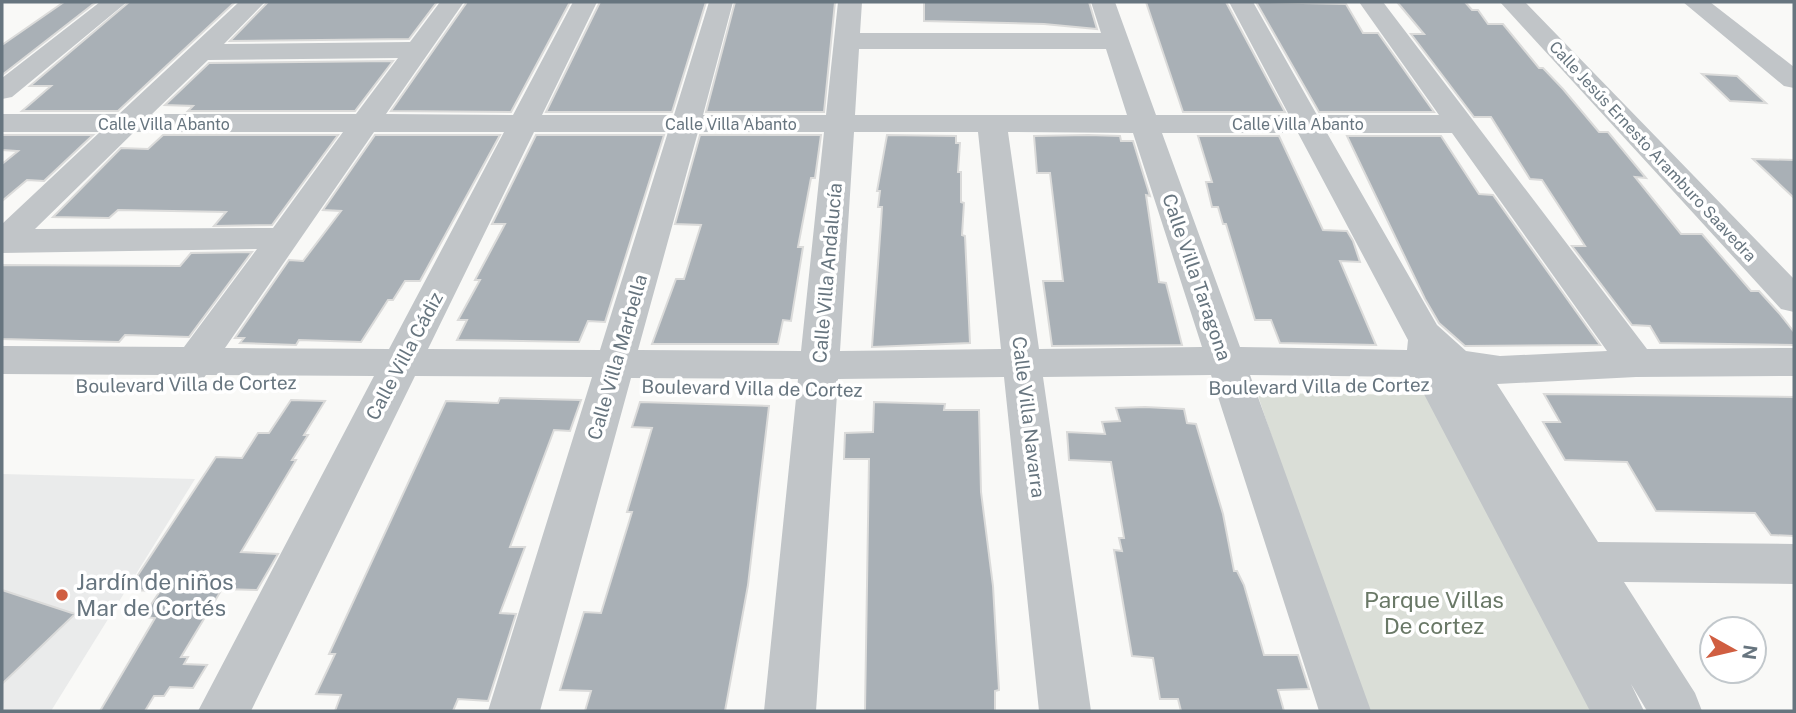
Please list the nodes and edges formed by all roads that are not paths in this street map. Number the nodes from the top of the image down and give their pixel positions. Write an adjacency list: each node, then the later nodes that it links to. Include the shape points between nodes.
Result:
1 (115, 2): 17 (street)
2 (253, 2): 15 (street)
3 (452, 2): 14 (street)
4 (584, 2): 23 (street, Calle Villa Cádiz)
5 (721, 2): 24 (street, Calle Villa Marbella)
6 (850, 2): 12 (street, Calle Villa Andalucía)
7 (1103, 2): 13 (street, Calle Villa Taragona)
8 (1241, 2): 21 (street)
9 (1371, 2): 25 (street)
10 (1512, 2): 30 (street, Calle Jesús Ernesto Aramburo Saavedra)
11 (1695, 2): 16 (street)
12 (846, 41): 13 (street); 19 (street, Calle Villa Andalucía)
13 (1117, 41): 27 (street, Calle Villa Taragona)
14 (417, 50): 15 (street); 22 (street)
15 (200, 52): 26 (street)
16 (1794, 80)
17 (2, 92)
18 (2, 123): 26 (street, Calle Villa Abanto)
19 (839, 123): 20 (street, Calle Villa Abanto); 24 (street, Calle Villa Abanto); 40 (street, Calle Villa Andalucía)
20 (992, 123): 27 (street, Calle Villa Abanto); 39 (street, Calle Villa Navarra)
21 (1308, 123): 25 (street, Calle Villa Abanto); 27 (street, Calle Villa Abanto); 34 (street)
22 (364, 124): 23 (street, Calle Villa Abanto); 26 (street, Calle Villa Abanto); 28 (street)
23 (522, 124): 24 (street, Calle Villa Abanto); 35 (street, Calle Villa Cádiz)
24 (685, 124): 37 (street, Calle Villa Marbella)
25 (1461, 124): 33 (street)
26 (125, 125): 29 (street)
27 (1145, 125): 38 (street, Calle Villa Taragona)
28 (282, 238): 29 (street); 36 (street)
29 (3, 241)
30 (1794, 300)
31 (2, 360): 36 (street, Boulevard Villa de Cortez)
32 (1794, 362): 33 (street, Boulevard Villa de Cortez)
33 (1636, 363): 34 (street, Boulevard Villa de Cortez)
34 (1454, 367): 38 (street, Boulevard Villa de Cortez); 42 (street); 43 (street)
35 (396, 371): 36 (street, Boulevard Villa de Cortez); 37 (street, Boulevard Villa de Cortez); 45 (street, Calle Villa Cádiz)
36 (187, 373): 41 (street, Boulevard Villa de Cortez)
37 (612, 374): 40 (street, Boulevard Villa de Cortez); 46 (street, Calle Villa Marbella)
38 (1230, 374): 39 (street, Boulevard Villa de Cortez); 49 (street, Calle Villa Taragona)
39 (1023, 376): 40 (street, Boulevard Villa de Cortez); 48 (street, Calle Villa Navarra)
40 (818, 377): 47 (street, Calle Villa Andalucía)
41 (2, 385)
42 (1538, 562): 43 (street); 50 (street)
43 (1585, 562): 44 (street); 51 (street)
44 (1794, 564)
45 (224, 711)
46 (514, 711)
47 (790, 711)
48 (1065, 711)
49 (1345, 711)
50 (1618, 711)
51 (1676, 711)

